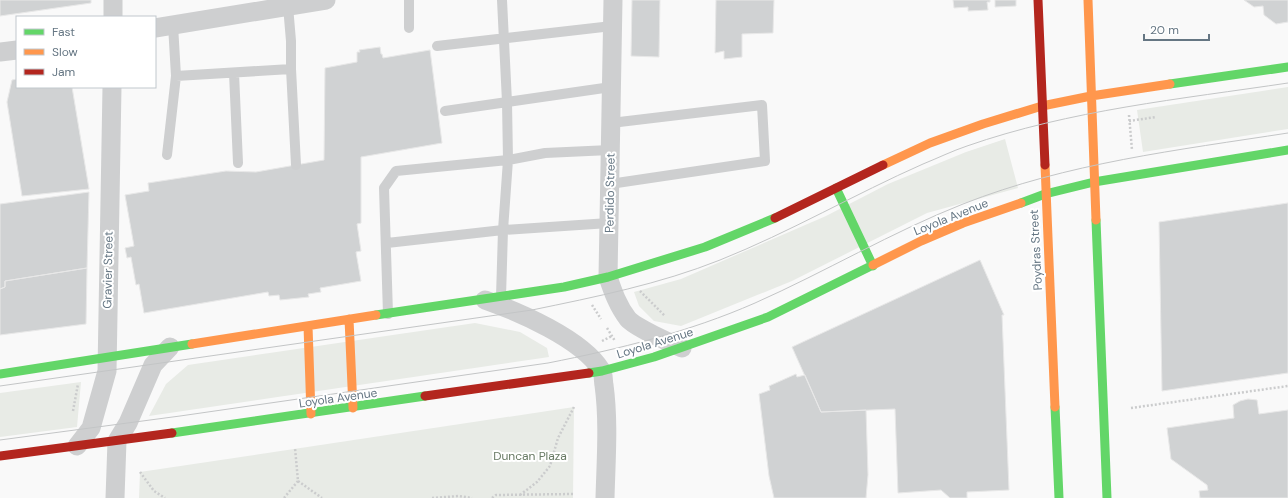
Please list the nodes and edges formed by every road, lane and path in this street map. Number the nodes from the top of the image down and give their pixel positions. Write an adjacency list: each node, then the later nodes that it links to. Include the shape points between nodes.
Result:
1 (113, 0): 9 (street)
2 (326, 0): 8 (street)
3 (409, 0): 12 (lane)
4 (502, 0): 13 (lane)
5 (613, 0): 10 (street, Perdido Street)
6 (1038, 0): 25 (main road, Poydras Street)
7 (1088, 0): 23 (main road)
8 (288, 6): 11 (street); 17 (lane)
9 (113, 16)
10 (612, 26): 13 (lane); 21 (street, Perdido Street)
11 (164, 27): 20 (lane)
12 (408, 28)
13 (503, 38): 14 (lane); 24 (lane)
14 (437, 46)
15 (16, 50): 16 (street)
16 (0, 52)
17 (291, 69): 19 (lane); 37 (lane)
18 (1288, 69): 23 (main road)
19 (234, 73): 20 (lane); 36 (lane)
20 (176, 76): 34 (lane)
21 (611, 87): 24 (lane); 30 (street, Perdido Street)
22 (112, 88): 57 (street, Gravier Street)
23 (1091, 96): 25 (main road); 38 (main road)
24 (507, 102): 26 (lane); 35 (lane)
25 (1042, 106): 40 (main road, via 930,143); 41 (main road, Poydras Street)
26 (445, 111)
27 (1129, 114): 29 (path)
28 (1156, 117): 29 (path)
29 (1129, 122): 32 (path)
30 (611, 123): 31 (street, Perdido Street); 39 (lane, via 762,105 765,161)
31 (610, 150): 35 (lane, via 545,153); 39 (street, Perdido Street)
32 (1132, 150)
33 (1288, 150): 38 (main road, Loyola Avenue)
34 (167, 155)
35 (508, 160): 43 (lane); 44 (lane, via 396,171 384,188)
36 (238, 163)
37 (296, 165)
38 (1094, 182): 41 (main road, Loyola Avenue); 84 (main road)
39 (610, 184): 42 (street, Perdido Street)
40 (836, 188): 45 (main road); 46 (main road, via 771,220 705,247)
41 (1045, 194): 45 (main road, Loyola Avenue, via 963,223); 83 (main road, Poydras Street)
42 (609, 223): 43 (lane); 46 (street, Perdido Street)
43 (503, 230): 44 (lane); 48 (lane)
44 (387, 243): 49 (lane)
45 (873, 266): 56 (main road, Loyola Avenue, via 768,317)
46 (608, 277): 48 (main road, via 564,288); 56 (street, Perdido Street, via 618,303 629,320)
47 (640, 291): 51 (path)
48 (493, 299): 49 (main road); 58 (street, via 566,338 588,355)
49 (388, 314): 50 (main road)
50 (349, 320): 52 (main road); 63 (main road)
51 (670, 321)
52 (308, 326): 55 (main road); 66 (main road)
53 (612, 336): 54 (path)
54 (598, 343)
55 (170, 348): 57 (main road); 67 (street, via 153,365 128,424)
56 (682, 348): 58 (main road, Loyola Avenue)
57 (107, 357): 59 (main road); 68 (street, Gravier Street, via 107,371 91,428)
58 (602, 371): 63 (main road, Loyola Avenue); 82 (street, via 607,408)
59 (0, 374)
60 (78, 384): 65 (path)
61 (1288, 386): 64 (path)
62 (574, 407): 74 (path, via 558,438 550,466 537,482)
63 (353, 408): 66 (main road, Loyola Avenue)
64 (1131, 408)
65 (72, 414)
66 (311, 414): 67 (main road, Loyola Avenue)
67 (117, 441): 68 (main road, Loyola Avenue); 75 (street)
68 (77, 446): 70 (main road, Loyola Avenue)
69 (295, 448): 72 (path)
70 (0, 456)
71 (140, 472): 76 (path, via 154,491)
72 (298, 481): 77 (path); 78 (path)
73 (573, 494): 74 (path)
74 (520, 495): 81 (path, via 496,495)
75 (115, 498)
76 (165, 498)
77 (284, 498)
78 (322, 498)
79 (432, 498): 80 (path)
80 (472, 498)
81 (492, 498)
82 (605, 498)
83 (1059, 498)
84 (1107, 498)

